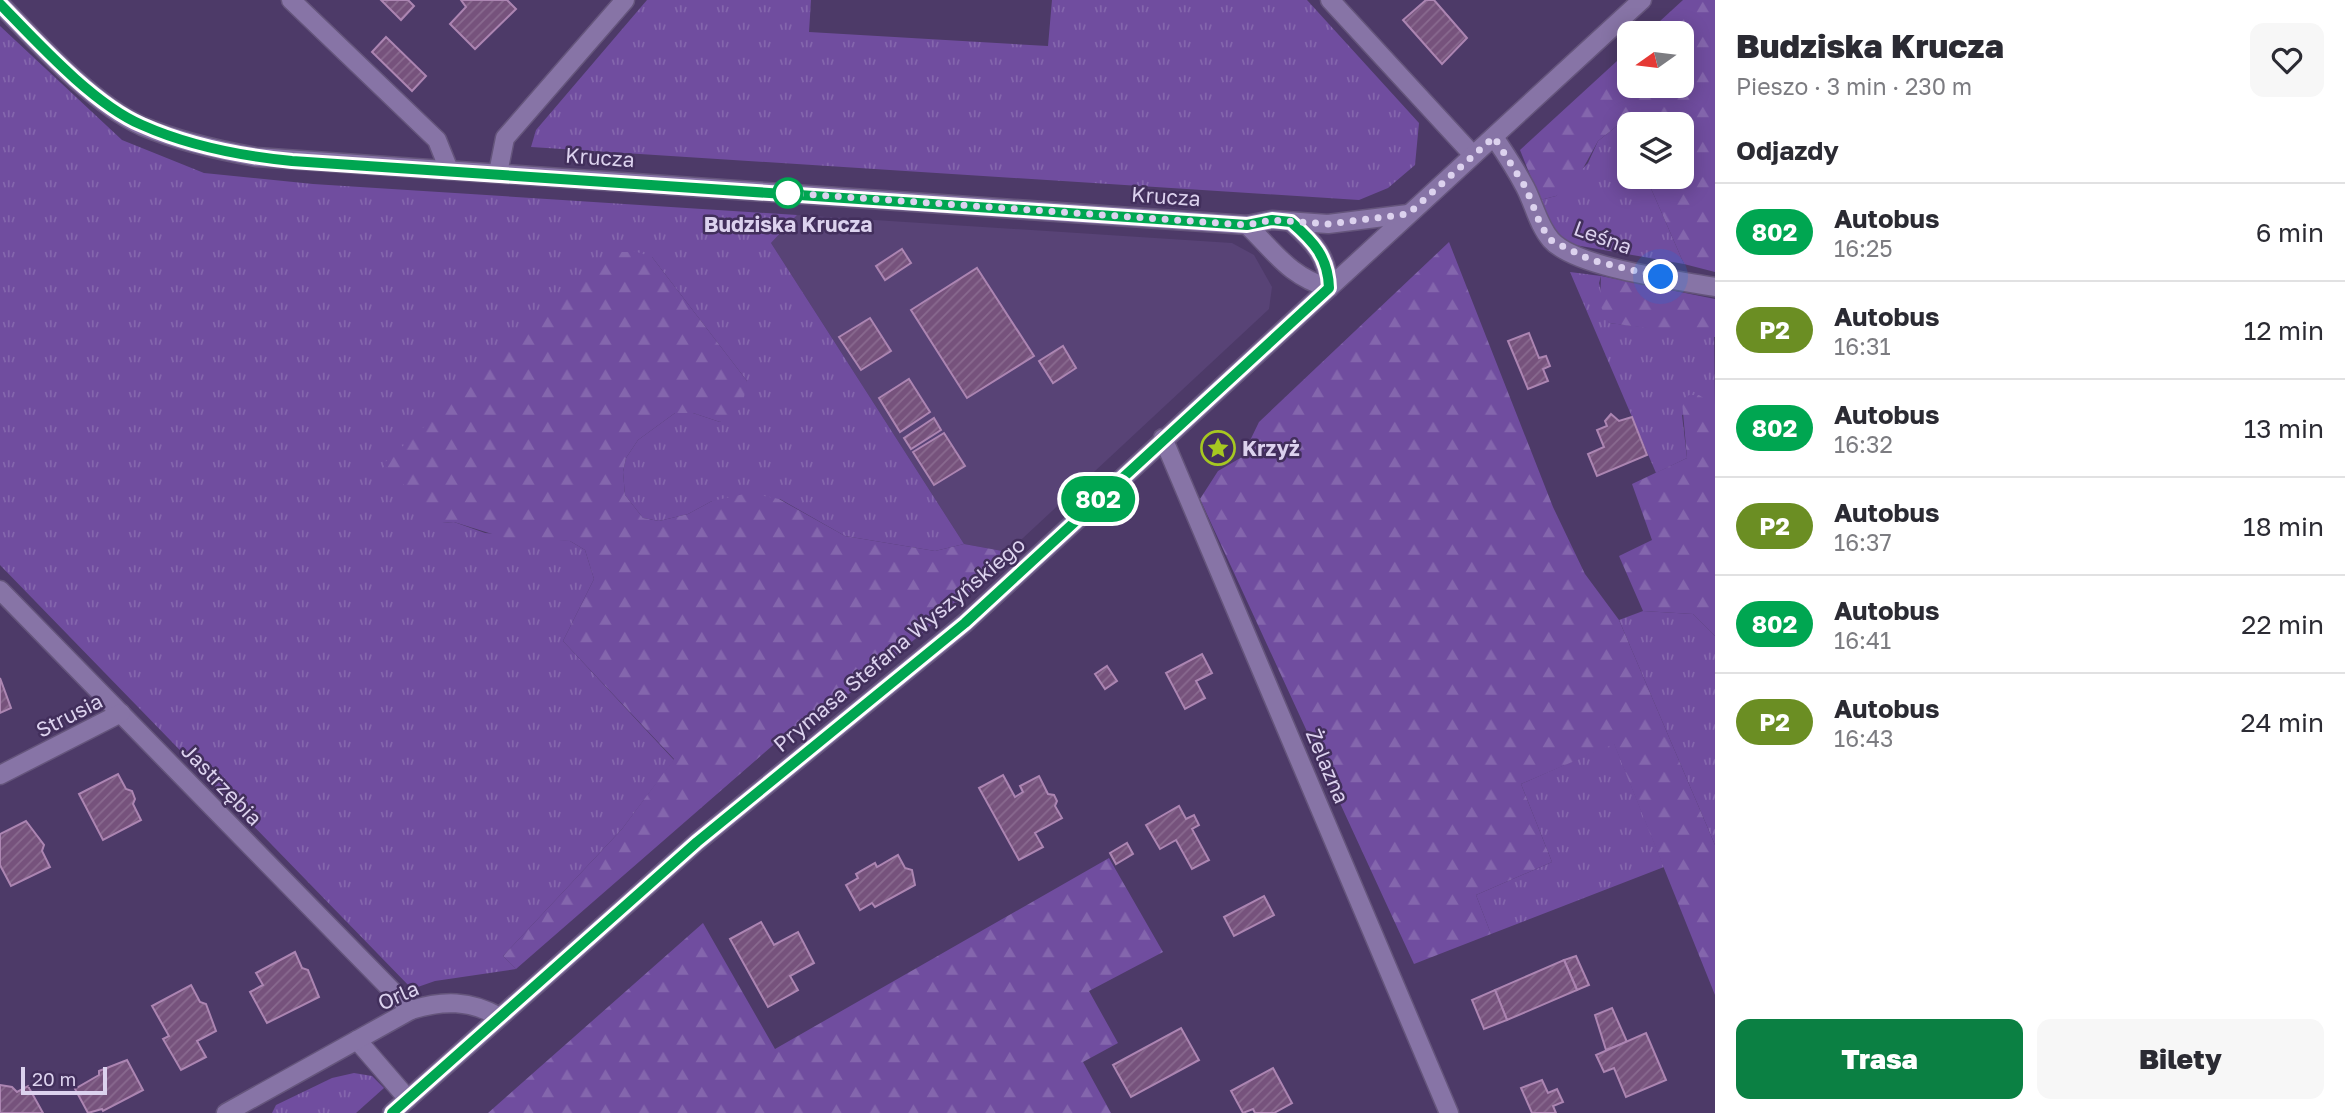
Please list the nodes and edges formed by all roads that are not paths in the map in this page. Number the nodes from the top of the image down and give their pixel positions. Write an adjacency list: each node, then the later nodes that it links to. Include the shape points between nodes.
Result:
1 (291, 0): 8 (street, via 437,140)
2 (625, 0): 9 (street, via 505,138)
3 (1330, 0): 7 (street)
4 (1642, 0): 6 (street, Prymasa Stefana Wyszyńskiego)
5 (0, 4): 8 (street, Krucza, via 81,82 150,128 256,157)
6 (1494, 137): 7 (street, Prymasa Stefana Wyszyńskiego); 13 (street, Leśna, via 1552,241 1591,260 1633,272)
7 (1473, 155): 10 (street, Prymasa Stefana Wyszyńskiego)
8 (449, 170): 9 (street, Krucza)
9 (498, 173): 12 (street, Krucza)
10 (1408, 214): 11 (street, Krucza, via 1328,224); 14 (street, Prymasa Stefana Wyszyńskiego)
11 (1291, 222): 12 (street, Krucza); 14 (street, via 1323,254)
12 (1247, 225): 14 (street, via 1304,281)
13 (1715, 287)
14 (1329, 288): 15 (street, Prymasa Stefana Wyszyńskiego)
15 (1163, 438): 20 (street, Prymasa Stefana Wyszyńskiego, via 965,623 697,842); 25 (street, Żelazna)
16 (0, 590): 17 (street, Jastrzębia)
17 (121, 713): 18 (street, Strusia); 19 (street, Jastrzębia)
18 (0, 775)
19 (411, 1010): 20 (street, Orla, via 460,1003 483,1007); 21 (street, Orla)
20 (500, 1017): 22 (street, Prymasa Stefana Wyszyńskiego)
21 (357, 1040): 22 (street); 23 (street, Orla)
22 (408, 1099): 24 (street, Prymasa Stefana Wyszyńskiego)
23 (226, 1113)
24 (392, 1113)
25 (1449, 1113)

